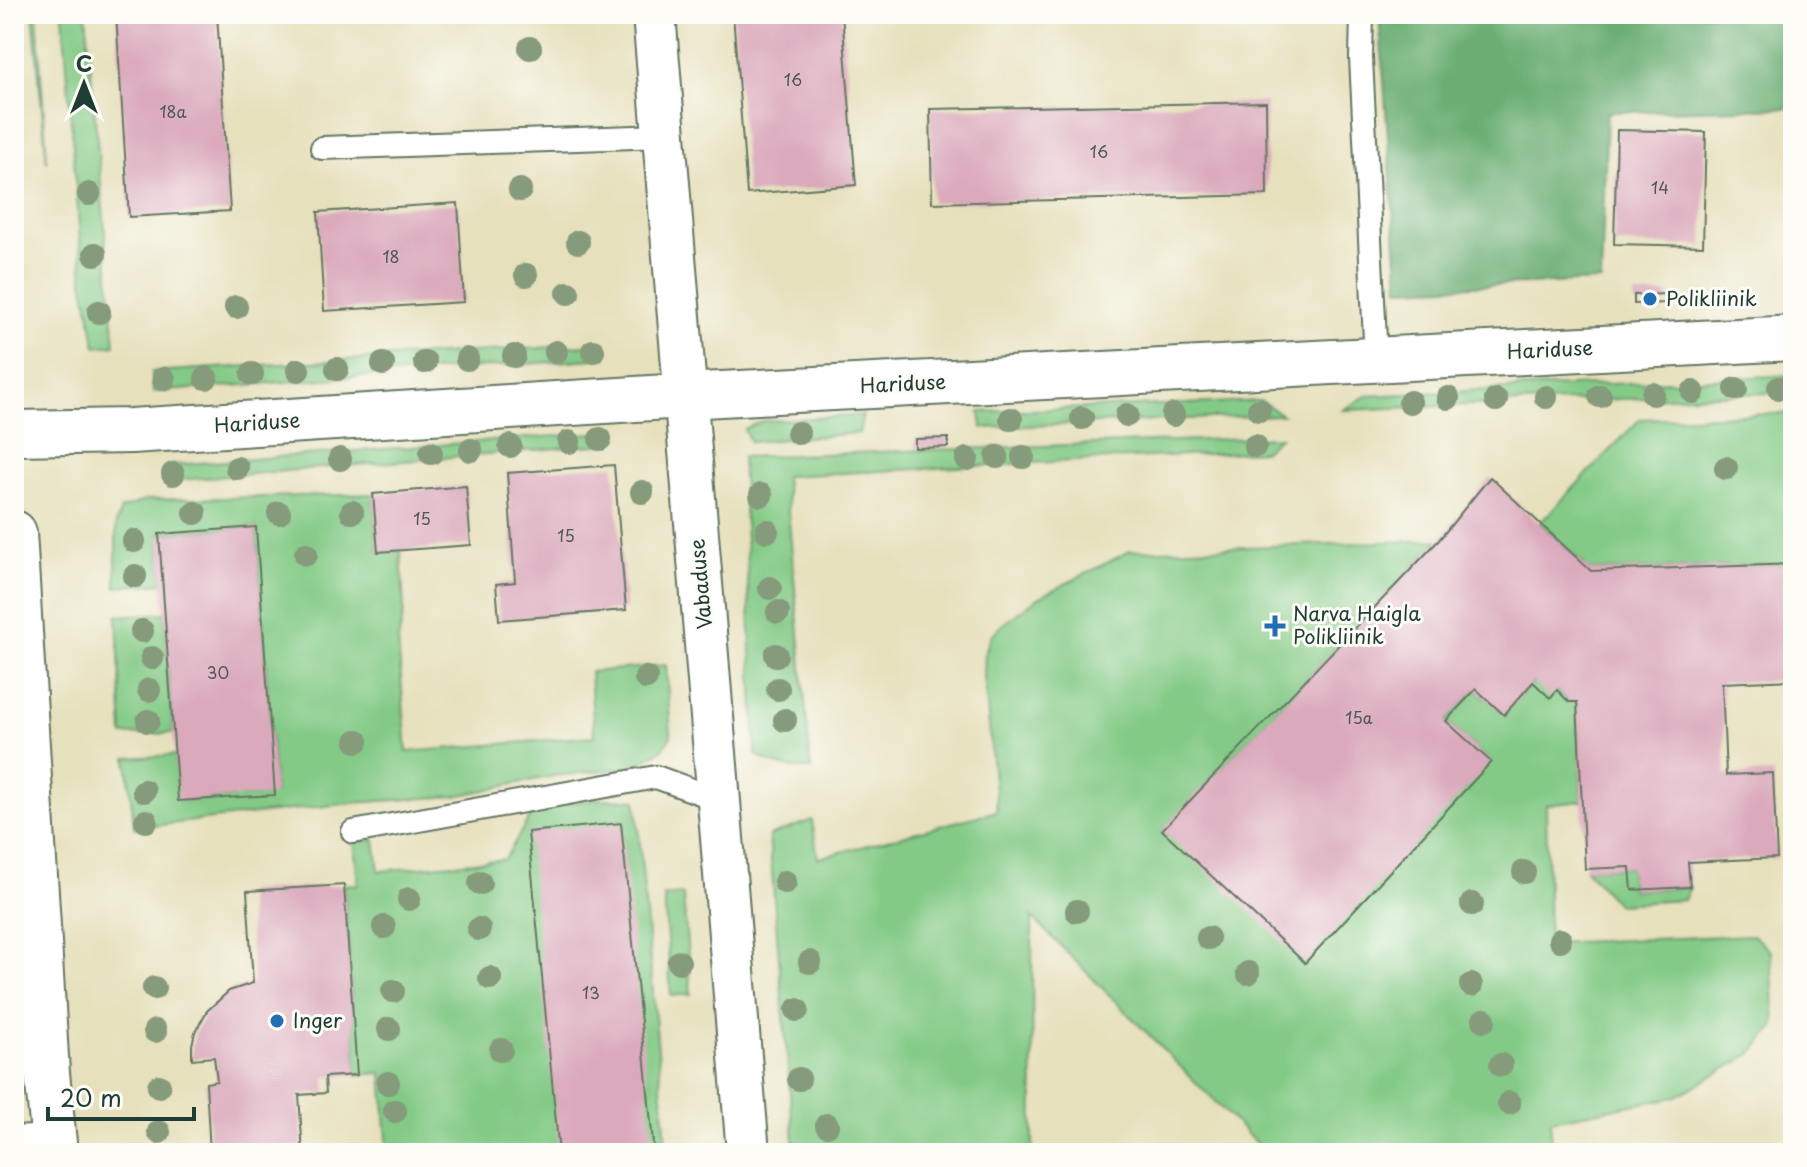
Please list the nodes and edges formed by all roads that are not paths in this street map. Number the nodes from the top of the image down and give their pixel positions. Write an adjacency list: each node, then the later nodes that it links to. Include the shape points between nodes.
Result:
1 (654, 14): 3 (street, Vabaduse)
2 (1362, 14): 6 (lane)
3 (663, 136): 4 (lane); 7 (street, Vabaduse)
4 (322, 148)
5 (1793, 338): 6 (street, Hariduse)
6 (1376, 360): 7 (street, Hariduse)
7 (683, 396): 8 (street, Hariduse, via 131,431); 10 (street, Vabaduse)
8 (14, 433)
9 (14, 533): 12 (street, via 46,1058)
10 (722, 801): 11 (lane, via 656,777); 13 (street, Vabaduse)
11 (353, 832)
12 (41, 1149)
13 (748, 1153)

